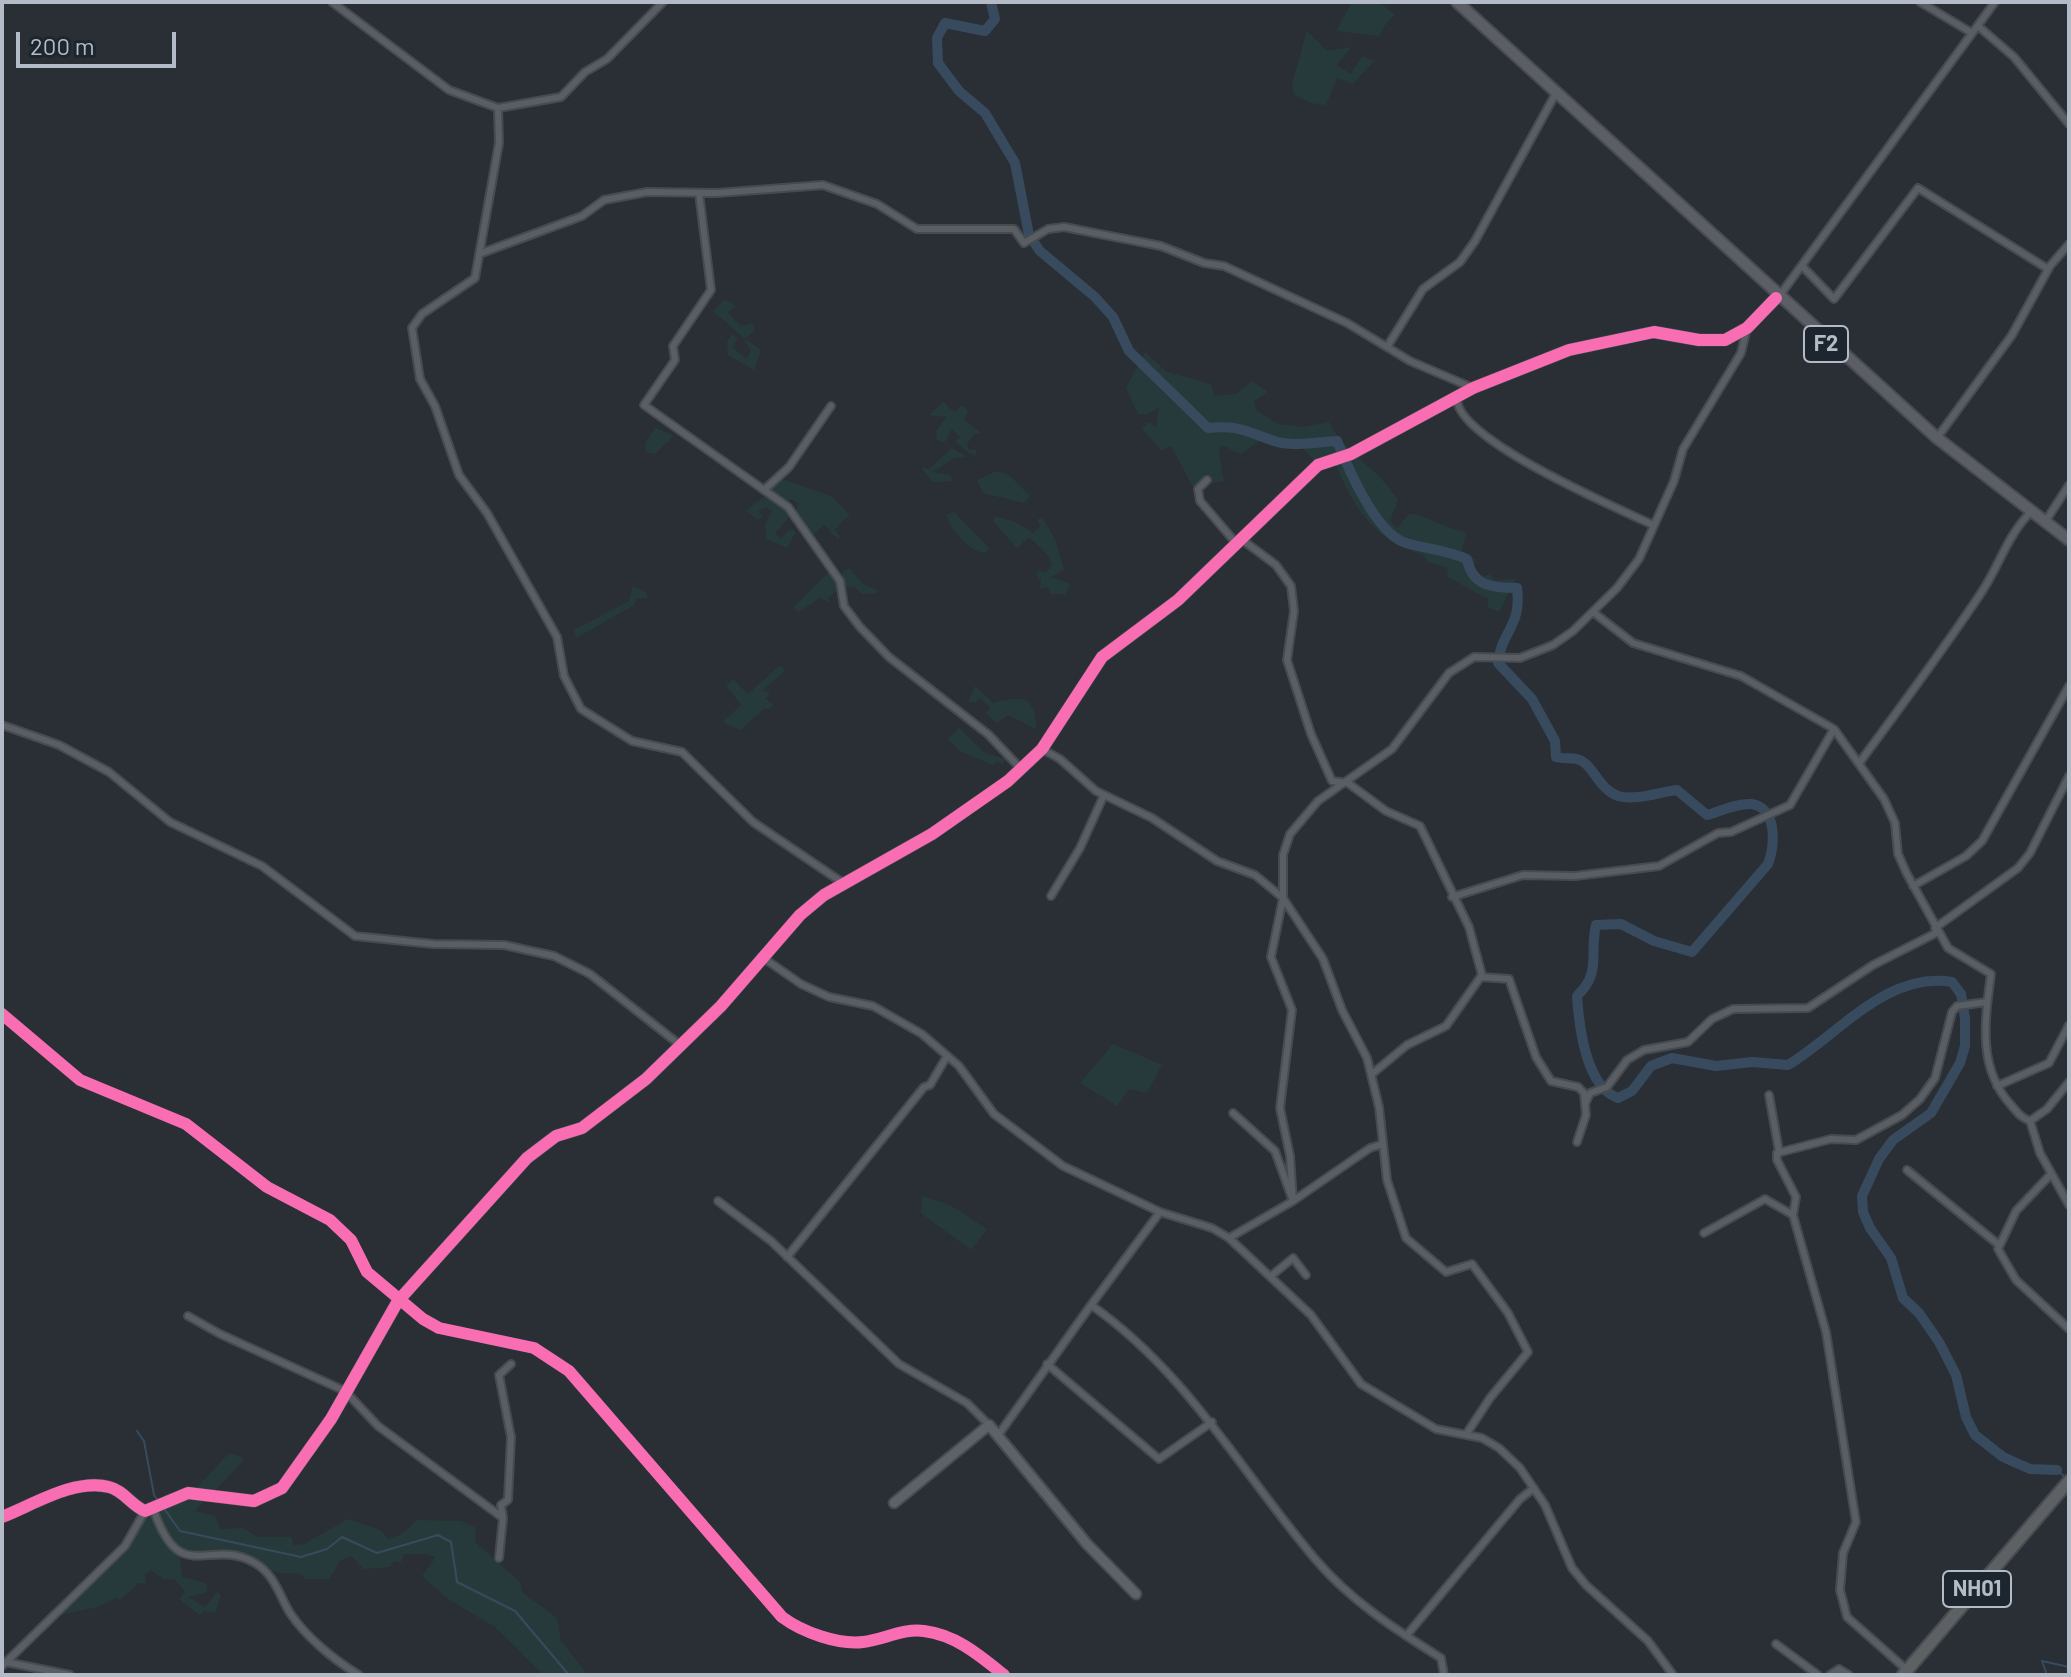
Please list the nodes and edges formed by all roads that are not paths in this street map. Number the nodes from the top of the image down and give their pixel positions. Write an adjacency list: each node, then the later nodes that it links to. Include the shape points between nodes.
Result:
1 (332, 2): 9 (street, via 449,90)
2 (663, 2): 9 (street, via 561,97)
3 (1457, 2): 8 (main road, F2)
4 (1920, 2): 7 (street)
5 (1995, 2): 6 (street)
6 (1978, 26): 7 (street); 10 (street, via 2023,66)
7 (1972, 33): 14 (street)
8 (1556, 93): 16 (main road, F2); 18 (street, via 1475,241 1460,262 1423,289)
9 (498, 108): 13 (street, via 499,143)
10 (2069, 124)
11 (699, 193): 13 (street, via 647,192 604,200 582,216); 18 (street, via 823,185 851,192 917,229 1014,229 1024,243 1048,229 1064,227 1161,246 1293,296); 25 (street, via 711,290 673,346 675,360 644,405)
12 (2069, 244): 15 (street)
13 (479, 254): 41 (street, via 475,278 422,314 412,328 420,379 459,475 487,513 557,637 564,676 581,709 632,741 682,752 753,822)
14 (1803, 267): 15 (street, via 1834,299 1918,188); 16 (street)
15 (2048, 269): 22 (street, via 2017,327)
16 (1778, 297): 17 (street); 22 (main road, F2); 26 (main road, F2, via 1934,441)
17 (1747, 328): 19 (street, via 1714,342 1654,332 1596,341); 28 (street, via 1741,353 1683,449)
18 (1387, 347): 19 (street)
19 (1473, 388): 20 (street)
20 (1457, 398): 28 (street, via 1460,412 1514,455); 29 (street, via 1351,454 1318,465)
21 (831, 406): 25 (street, via 789,467)
22 (1937, 438): 27 (main road, F2)
23 (1207, 480): 29 (street, via 1198,489 1200,501)
24 (2069, 485): 27 (street)
25 (764, 490): 37 (street, via 788,507 840,581 844,606 860,627 889,657 989,735)
26 (2027, 516): 30 (main road, F2); 36 (street, via 2010,537 1989,582)
27 (2044, 523): 30 (main road, F2)
28 (1653, 525): 31 (street, via 1639,559)
29 (1238, 541): 35 (street, via 1178,600 1102,657); 39 (street, via 1276,565 1291,586 1294,611 1287,660 1311,734 1332,781)
30 (2069, 543)
31 (1593, 612): 34 (street, via 1633,643 1741,676); 39 (street, via 1553,645 1520,658 1474,657 1449,673 1392,749)
32 (2069, 686): 42 (street, via 1982,841)
33 (2, 725): 52 (street, via 59,745 109,772 170,822 262,866 355,936 504,945 554,956 590,974)
34 (1834, 729): 36 (street); 44 (street, via 1790,805 1718,833 1659,866 1575,876 1523,875)
35 (1042, 749): 37 (street); 40 (street)
36 (1860, 762): 42 (street, via 1895,823 1898,854)
37 (1021, 769): 41 (street, via 965,813)
38 (2069, 776): 46 (street, via 2018,868)
39 (1341, 783): 44 (street, via 1420,826); 45 (street, via 1290,834 1283,855)
40 (1104, 795): 43 (street); 45 (street, via 1152,818 1217,861 1255,875)
41 (843, 883): 47 (street, via 800,915)
42 (1913, 886): 46 (street)
43 (1051, 896)
44 (1452, 897): 48 (street, via 1476,946)
45 (1283, 898): 54 (street, via 1323,959); 67 (street, via 1271,957 1292,1010 1280,1108)
46 (1937, 930): 49 (street, via 1948,948 1991,974); 58 (street, via 1808,1008 1733,1009 1712,1019 1688,1042 1644,1050 1627,1060 1607,1087 1590,1093)
47 (762, 957): 52 (street); 53 (street, via 829,997 891,1014)
48 (1481, 977): 54 (street, via 1446,1026 1407,1045); 58 (street, via 1509,979 1539,1064 1551,1081 1578,1087)
49 (1987, 1002): 56 (street, via 1988,1063); 63 (street, via 1957,1006 1935,1078 1902,1115 1856,1140 1831,1139)
50 (2, 1014): 77 (street, via 80,1080 186,1124 267,1187 330,1220 351,1240 367,1272)
51 (2069, 1025): 56 (street, via 2049,1063)
52 (680, 1045): 77 (street, via 606,1113 556,1136 527,1158)
53 (947, 1056): 69 (street, via 994,1114 1029,1142 1063,1166); 74 (street, via 930,1085)
54 (1372, 1074): 62 (street)
55 (2069, 1082): 60 (street)
56 (1997, 1086): 60 (street)
57 (1769, 1095): 63 (street)
58 (1586, 1102): 61 (street)
59 (1233, 1113): 67 (street, via 1275,1151)
60 (2030, 1121): 65 (street)
61 (1577, 1142)
62 (1383, 1144): 67 (street); 86 (street, via 1387,1180 1406,1238 1446,1272 1472,1264 1508,1313 1528,1352)
63 (1779, 1151): 70 (street, via 1777,1160 1796,1197)
64 (1907, 1170): 73 (street)
65 (2051, 1174): 68 (street); 73 (street, via 2016,1211)
66 (718, 1201): 74 (street)
67 (1293, 1201): 72 (street)
68 (2069, 1205)
69 (1160, 1212): 72 (street); 78 (street)
70 (1793, 1215): 71 (street, via 1765,1199); 99 (street, via 1826,1332 1856,1522 1843,1553 1840,1590 1847,1617)
71 (1704, 1233)
72 (1229, 1238): 76 (street)
73 (1999, 1245): 80 (street, via 2000,1257 2016,1280)
74 (787, 1257): 85 (street, via 899,1364 967,1403)
75 (1306, 1275): 76 (street, via 1293,1258)
76 (1271, 1276): 86 (street, via 1311,1315 1361,1384 1436,1429)
77 (398, 1301): 83 (street); 103 (street, via 439,1328 534,1348 569,1371 782,1617 799,1630 861,1643 927,1631 966,1645)
78 (1091, 1305): 82 (street); 84 (street, via 1153,1356)
79 (188, 1316): 83 (street)
80 (2069, 1329)
81 (511, 1364): 93 (street, via 499,1375 512,1472 508,1500 501,1505)
82 (1047, 1364): 84 (street, via 1159,1459); 87 (street)
83 (345, 1391): 91 (street, via 303,1460 275,1494 254,1501 188,1493); 93 (street, via 378,1426)
84 (1212, 1422): 96 (street, via 1317,1561)
85 (989, 1425): 87 (street); 90 (street)
86 (1467, 1433): 89 (street, via 1499,1448)
87 (999, 1434): 95 (street, via 1087,1544)
88 (2069, 1481): 99 (highway, NH01)
89 (1534, 1488): 96 (street); 100 (street, via 1572,1568 1648,1641)
90 (894, 1503)
91 (154, 1507): 92 (street, via 98,1486 64,1492); 98 (street, via 125,1546); 102 (street, via 167,1542 177,1551 249,1560 261,1567 300,1626)
92 (2, 1517)
93 (503, 1518): 94 (street)
94 (499, 1558)
95 (1136, 1594)
96 (1406, 1636): 104 (street, via 1441,1658)
97 (1776, 1644): 105 (street)
98 (4, 1664): 101 (street)
99 (1905, 1672)
100 (1674, 1674)
101 (70, 1675)
102 (359, 1675)
103 (1004, 1675)
104 (1444, 1675)
105 (1818, 1675)
106 (1830, 1675): 107 (street, via 1839,1669)
107 (1849, 1675)

